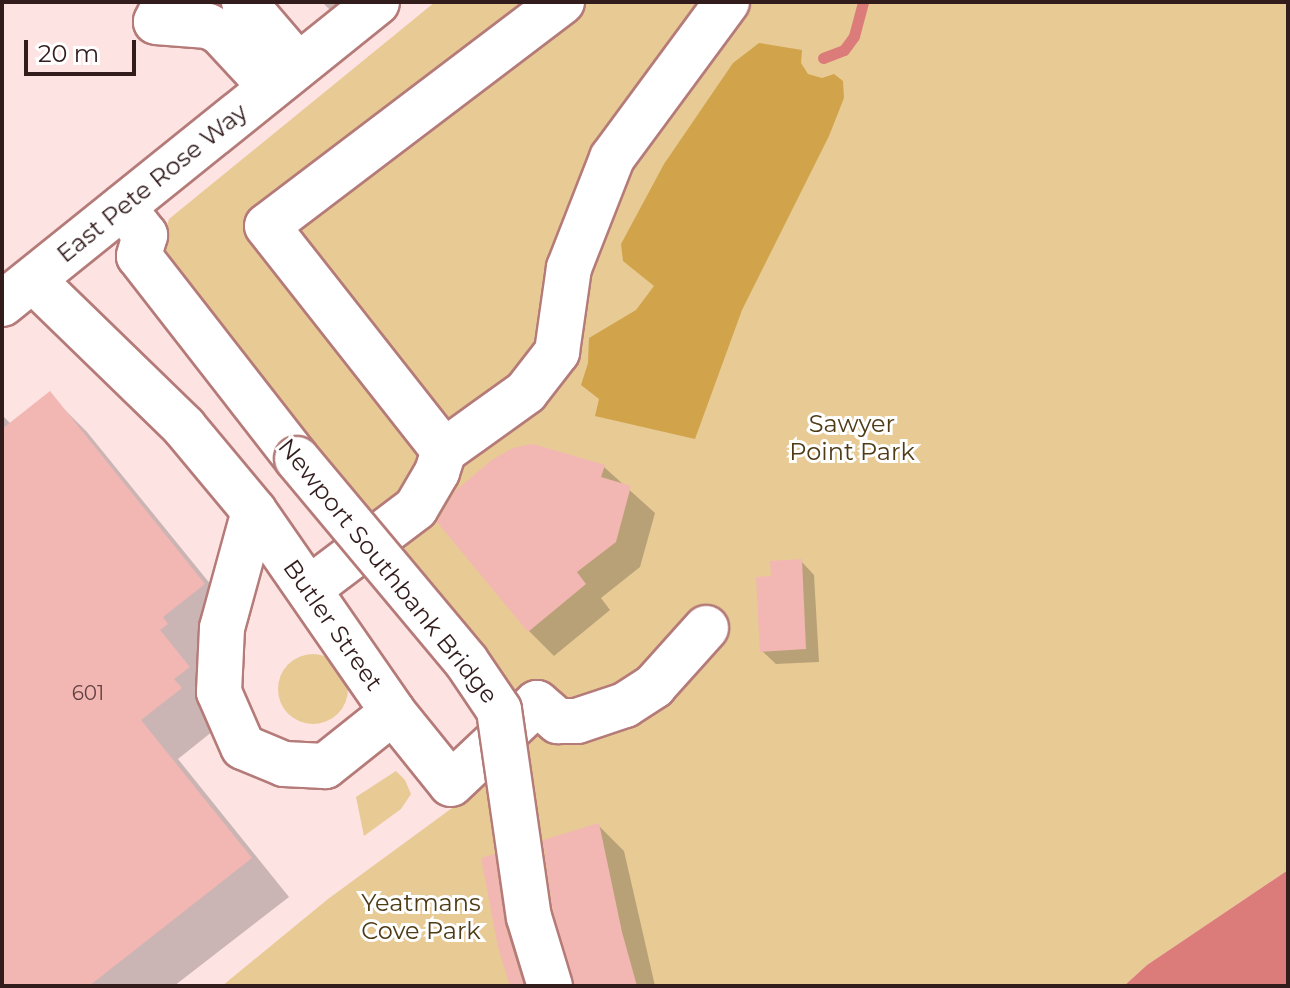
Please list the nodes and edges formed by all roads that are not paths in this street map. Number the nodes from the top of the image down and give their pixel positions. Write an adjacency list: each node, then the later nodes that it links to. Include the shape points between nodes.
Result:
1 (166, 2): 6 (street, via 156,22 208,26)
2 (244, 2): 6 (street)
3 (377, 2): 6 (street, East Pete Rose Way)
4 (562, 2): 9 (street, via 267,226)
5 (727, 2): 9 (street, via 612,158 569,268 557,352 526,392)
6 (285, 76): 7 (street, East Pete Rose Way)
7 (123, 207): 8 (street, East Pete Rose Way); 14 (street, Newport Southbank Bridge, bridge, via 145,235 139,256 297,459 456,649 499,710 529,917)
8 (17, 292): 10 (street, Butler Street, via 184,427)
9 (444, 451): 11 (street, via 416,508)
10 (254, 511): 11 (street, Butler Street); 13 (street, Butler Street, via 222,628 219,692 243,747 284,764 325,766)
11 (309, 589): 13 (street, Butler Street)
12 (706, 628): 13 (street, via 654,686 625,705 592,718 558,721 537,703 451,784)
13 (393, 712)
14 (550, 986)

